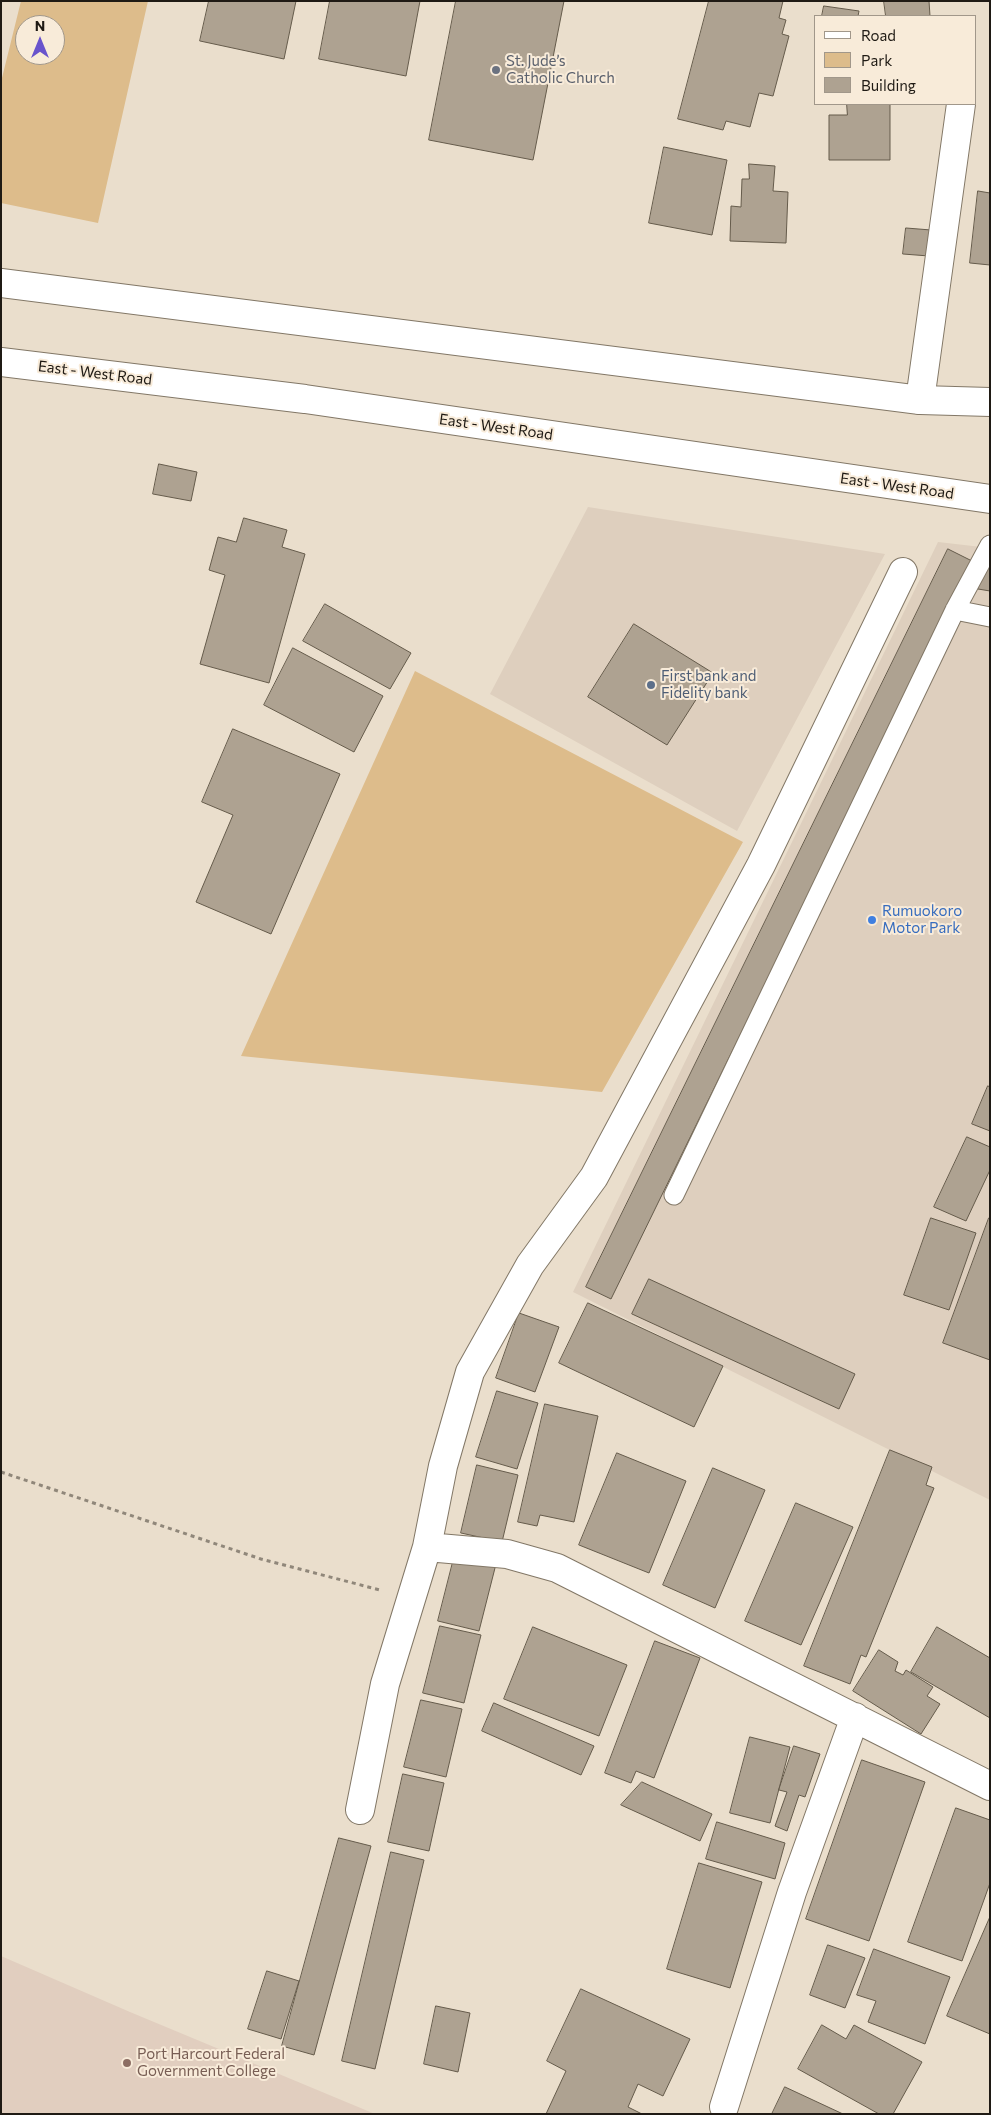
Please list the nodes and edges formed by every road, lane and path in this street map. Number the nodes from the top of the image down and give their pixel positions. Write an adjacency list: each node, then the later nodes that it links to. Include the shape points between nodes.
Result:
1 (961, 105): 4 (street)
2 (1, 283): 4 (street)
3 (1, 362): 6 (street, East - West Road, via 305,400)
4 (920, 400): 5 (street)
5 (990, 402)
6 (990, 499)
7 (990, 545): 9 (lane)
8 (903, 572): 13 (street, via 761,866 594,1176 530,1265 470,1372 443,1466)
9 (955, 610): 10 (lane); 11 (lane)
10 (990, 618)
11 (674, 1195)
12 (1, 1472): 14 (path, via 261,1559)
13 (428, 1547): 14 (street); 15 (street, via 507,1554 557,1568)
14 (412, 1598): 17 (street, via 385,1684)
15 (855, 1717): 16 (street); 18 (street, via 792,1892)
16 (990, 1786)
17 (360, 1810)
18 (724, 2107)

